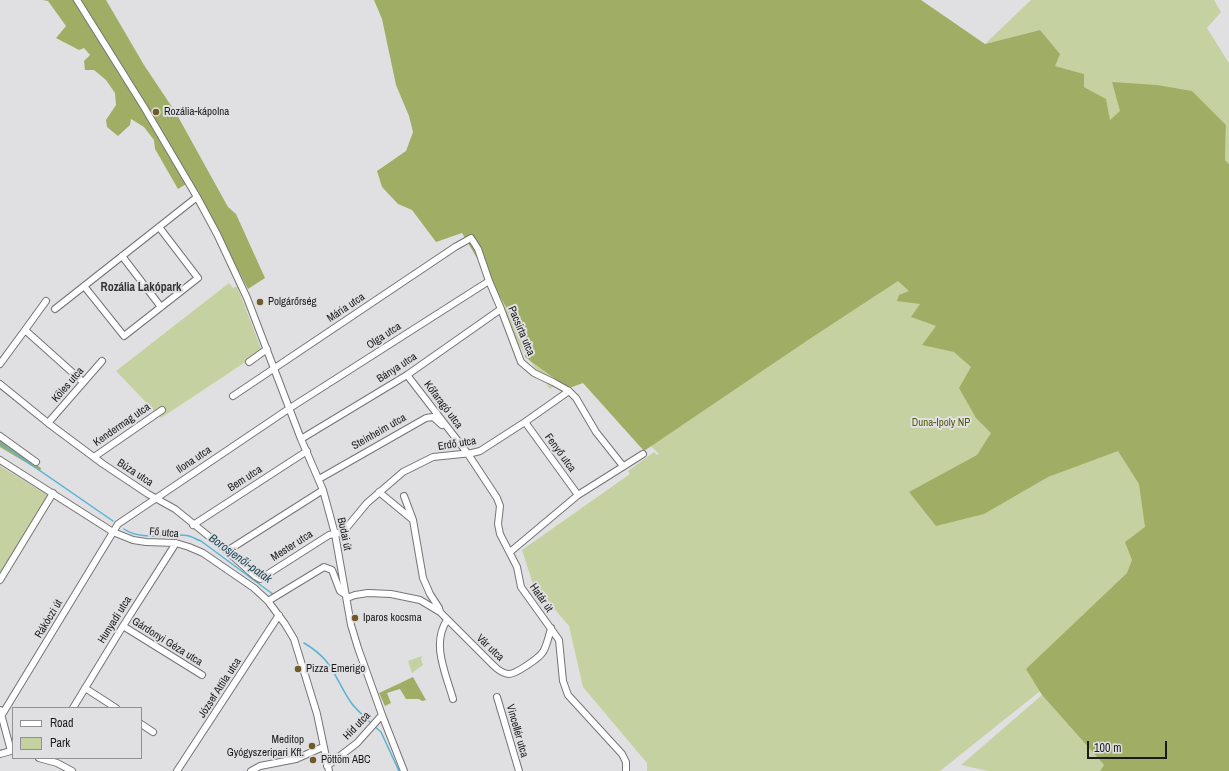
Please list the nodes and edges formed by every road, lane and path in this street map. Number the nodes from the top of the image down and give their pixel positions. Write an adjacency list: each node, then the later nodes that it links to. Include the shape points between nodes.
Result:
1 (77, 0): 2 (street, Budai út)
2 (197, 197): 3 (street); 13 (street, Budai út, via 217,234)
3 (159, 227): 5 (street); 9 (street, via 198,278)
4 (471, 238): 6 (street, Pacsirta utca, via 478,249); 17 (street, Mária utca)
5 (122, 256): 7 (street); 9 (street)
6 (489, 281): 11 (street, Pacsirta utca); 23 (street, Olga utca)
7 (84, 286): 9 (street, via 124,336); 10 (street)
8 (46, 301): 12 (street)
9 (161, 307)
10 (54, 309)
11 (501, 309): 18 (street, Bánya utca); 21 (street, Pacsirta utca, via 521,362 534,373)
12 (25, 330): 16 (street); 19 (street)
13 (267, 349): 15 (street); 17 (street, Budai út)
14 (102, 361): 19 (street, Köles utca)
15 (249, 362)
16 (0, 364)
17 (274, 368): 22 (street, Mária utca); 23 (street, Budai út)
18 (407, 375): 27 (street, Kőfaragó utca); 29 (street, Bánya utca)
19 (83, 382): 26 (street, Köles utca)
20 (0, 384): 26 (street, Búza utca)
21 (569, 391): 25 (street, Erdő utca); 36 (street, Pacsirta utca, via 596,432)
22 (233, 396)
23 (290, 408): 29 (street, Budai út); 43 (street, Ilona utca)
24 (162, 410): 33 (street, Kendermag utca)
25 (525, 422): 31 (street, Erdő utca, via 482,450); 41 (street, Fenyő utca)
26 (48, 423): 33 (street, Búza utca)
27 (450, 430): 31 (street, Kőfaragó utca); 37 (street, Steinheim utca, via 432,417 426,418)
28 (0, 436): 35 (street)
29 (301, 440): 30 (street, Budai út)
30 (307, 451): 37 (street, Budai út); 45 (street, Bem utca)
31 (468, 454): 39 (street, Erdő utca, via 434,457 403,472); 50 (street, Kőfaragó utca, via 498,499 500,536)
32 (643, 454): 36 (street)
33 (94, 457): 43 (street, Búza utca)
34 (0, 460): 40 (street, Fő utca)
35 (36, 462)
36 (623, 466): 41 (street)
37 (318, 479): 38 (street, Budai út)
38 (323, 490): 47 (street, Budai út); 49 (street)
39 (379, 492): 44 (street); 47 (street, Erdő utca, via 343,532)
40 (53, 493): 46 (street, Fő utca); 52 (street)
41 (578, 495): 50 (street)
42 (404, 496): 44 (street, Vár utca)
43 (156, 498): 45 (street, Búza utca, via 175,509); 46 (street, Ilona utca, via 118,524)
44 (413, 520): 55 (street, Vár utca, via 423,578)
45 (193, 525): 49 (street, Búza utca)
46 (113, 532): 48 (street, Fő utca, via 133,540); 66 (street, Rákóczi út)
47 (335, 534): 51 (street, Mester utca, via 329,534); 53 (street, Budai út)
48 (176, 543): 54 (street, Fő utca, via 203,553 254,588); 58 (street, Hunyadi utca)
49 (227, 551): 51 (street, Búza utca)
50 (510, 552): 59 (street, Határ út, via 517,567 522,590)
51 (260, 579)
52 (0, 580)
53 (346, 596): 54 (street, via 340,590 332,570 324,567); 55 (street, via 368,593 391,594 420,600); 67 (street, Budai út, via 351,625)
54 (268, 602): 56 (street, Fő utca)
55 (440, 612): 57 (street, Vár utca)
56 (279, 615): 70 (street, Fő utca, via 294,639 317,714); 76 (street, József Attila utca)
57 (447, 620): 59 (street, Vár utca, via 493,665 509,674 517,672 542,653); 63 (street, via 443,627 440,650)
58 (122, 626): 60 (street, Gárdonyi Géza utca); 61 (street, Hunyadi utca)
59 (551, 628): 80 (street, Határ út, via 560,642 563,681 568,695 623,755)
60 (202, 675)
61 (85, 688): 64 (street, Hunyadi utca); 65 (street)
62 (497, 696): 79 (street, Vincellér utca)
63 (453, 699)
64 (74, 707)
65 (114, 707)
66 (0, 715): 71 (street)
67 (382, 715): 74 (street, Híd utca, via 357,743); 78 (street, Budai út)
68 (142, 725): 69 (street)
69 (153, 732)
70 (323, 747): 74 (street, Fő utca); 77 (street, via 296,759 260,766)
71 (12, 751): 72 (street)
72 (0, 754)
73 (44, 759): 75 (street)
74 (328, 769)
75 (72, 771)
76 (177, 771)
77 (251, 771)
78 (404, 771)
79 (519, 771)
80 (626, 771)

